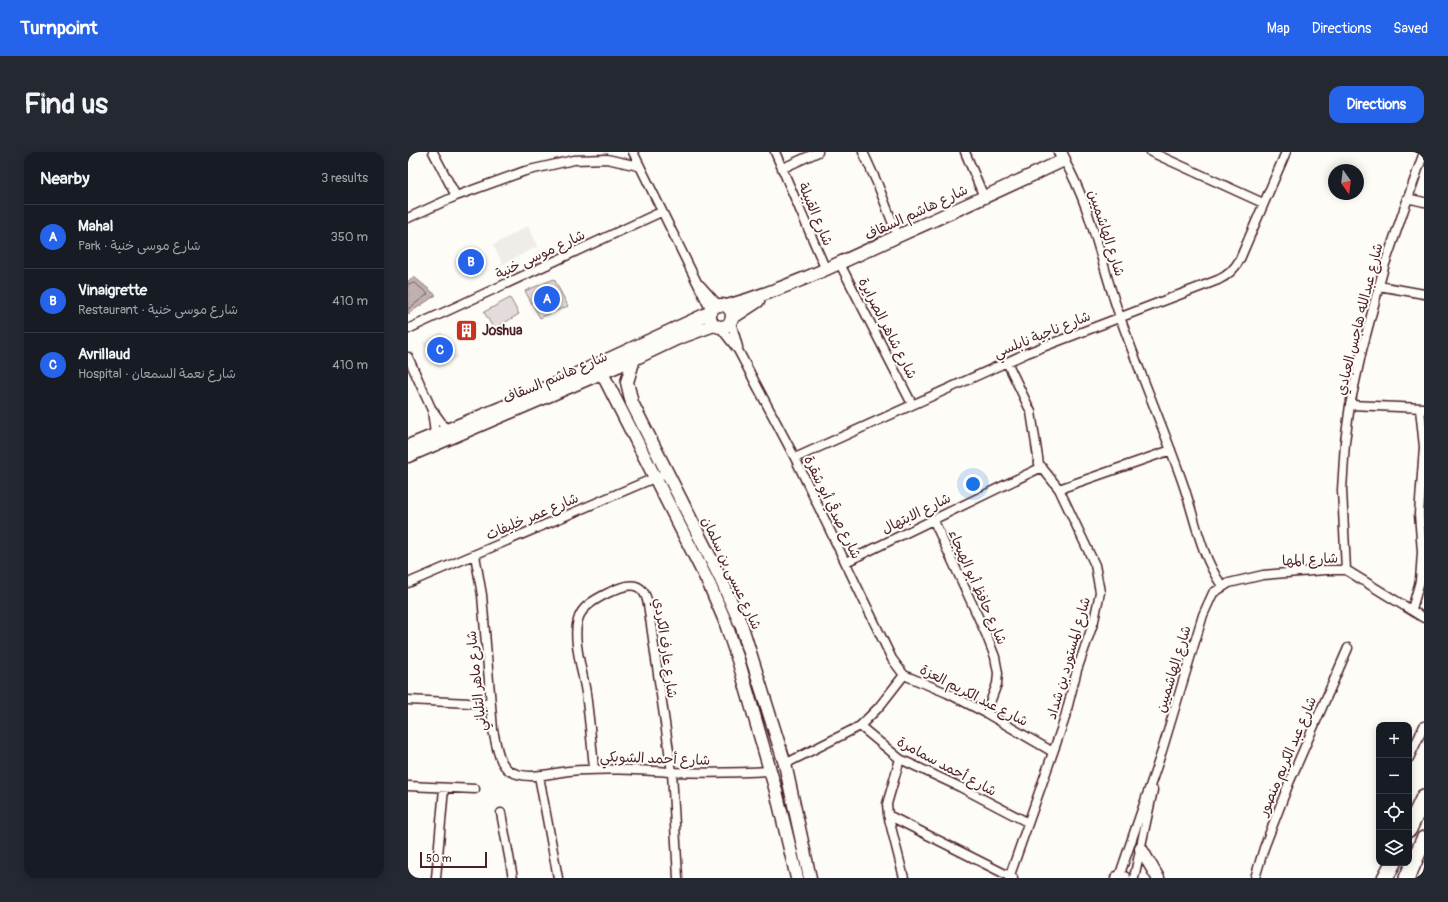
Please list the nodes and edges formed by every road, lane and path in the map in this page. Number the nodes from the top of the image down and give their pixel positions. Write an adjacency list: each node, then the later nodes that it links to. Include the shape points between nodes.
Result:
1 (433, 152): 13 (street)
2 (633, 152): 11 (street)
3 (775, 152): 12 (street, شارع القبيلة)
4 (818, 152): 12 (street)
5 (863, 152): 20 (street)
6 (965, 152): 14 (street)
7 (1151, 152): 17 (street)
8 (1286, 152): 17 (street, شارع ناجية نابلسي)
9 (1424, 152): 15 (street, شارع عبدالله هاجس العبادي)
10 (1062, 156): 14 (street, شارع هاشم السقاف); 27 (street, شارع الهاشميين, via 1084,202)
11 (638, 166): 13 (street, via 608,159 565,162 526,171); 18 (street)
12 (783, 168): 22 (street, شارع القبيلة)
13 (456, 196): 19 (street)
14 (984, 197): 20 (street, شارع هاشم السقاف)
15 (1407, 198): 16 (street); 23 (street, شارع عبدالله هاجس العبادي)
16 (1424, 202)
17 (1263, 203): 27 (street, شارع ناجية نابلسي, via 1240,259 1229,273)
18 (661, 212): 26 (street, via 697,282); 29 (street, شارع موسى خنية)
19 (408, 218)
20 (898, 237): 21 (street, شارع هاشم السقاف)
21 (840, 264): 22 (street, شارع هاشم السقاف); 35 (street, شارع شاهر الصرايرة)
22 (826, 270): 24 (street, شارع هاشم السقاف)
23 (1379, 286): 25 (street); 36 (street, شارع عبدالله هاجس العبادي)
24 (771, 293): 26 (street, شارع هاشم السقاف); 28 (street, شارع هاشم السقاف)
25 (1424, 294)
26 (717, 309): 28 (street, via 710,319); 28 (street, via 732,314); 39 (street, شارع هاشم السقاف)
27 (1119, 316): 33 (street, شارع ناجية نابلسي); 41 (street, شارع الهاشميين)
28 (724, 323): 30 (street, شارع صدقي أبو شقرة); 30 (street, شارع صدقي أبو شقرة); 32 (street, شارع هاشم السقاف, via 676,339)
29 (408, 329)
30 (738, 350): 43 (street, شارع صدقي أبو شقرة)
31 (408, 357): 37 (street)
32 (634, 359): 34 (street, شارع هاشم السقاف); 45 (street, شارع عيسى بن سلمان, via 627,382 629,392)
33 (1007, 362): 35 (street, شارع ناجية نابلسي); 44 (street, شارع المستورد بن شداد, via 1029,405 1036,453)
34 (602, 373): 39 (street, شارع هاشم السقاف); 46 (street, شارع عيسى بن سلمان)
35 (912, 404): 43 (street, شارع ناجية نابلسي)
36 (1350, 405): 38 (street); 51 (street, شارع عبدالله هاجس العبادي, via 1342,490)
37 (431, 408): 39 (street); 39 (street)
38 (1422, 408): 55 (street, via 1422,567)
39 (444, 436): 40 (street, شارع هاشم السقاف); 42 (street, شارع هاشم السقاف)
40 (408, 446)
41 (1171, 450): 47 (street); 53 (street, شارع الهاشميين, via 1202,548)
42 (408, 456)
43 (795, 458): 50 (street, شارع صدقي أبو شقرة)
44 (1042, 467): 47 (street, شارع المستورد بن شداد); 48 (street, شارع الابتهال)
45 (666, 473): 46 (street, شارع عمر خليفات); 58 (street, شارع عيسى بن سلمان, via 732,602)
46 (654, 478): 49 (street, شارع عمر خليفات); 59 (street, شارع عيسى بن سلمان, via 710,586)
47 (1059, 489): 66 (street, شارع المستورد بن شداد, via 1095,565 1100,592 1094,621)
48 (933, 519): 50 (street, شارع الابتهال); 63 (street, شارع حافظ أبو الهيجاء, via 995,657 997,684)
49 (475, 555): 52 (street, شارع عمر خليفات); 62 (street, شارع ماهر التلباني, via 482,595)
50 (846, 562): 60 (street, شارع صدقي أبو شقرة, via 892,658)
51 (1346, 570): 53 (street, شارع المها, via 1263,575 1236,580); 55 (street, شارع المها)
52 (408, 583)
53 (1222, 586): 54 (street, شارع المها)
54 (1213, 593): 68 (street, شارع الهاشميين)
55 (1412, 609): 56 (street, شارع المها)
56 (1424, 618)
57 (1348, 648): 85 (street, شارع عبد الكريم منصور, via 1318,714)
58 (753, 660): 59 (street); 70 (street, شارع عيسى بن سلمان)
59 (739, 663): 72 (street, شارع عيسى بن سلمان)
60 (904, 675): 63 (street, شارع عبد الكريم العزة); 64 (street, via 880,707)
61 (408, 700): 62 (street)
62 (490, 704): 74 (street, شارع ماهر التلباني, via 497,748 504,766 522,775)
63 (986, 712): 66 (street, شارع عبد الكريم العزة)
64 (860, 726): 69 (street, شارع أحمد سمامرة); 70 (street)
65 (1424, 726): 67 (street)
66 (1052, 752): 81 (street, شارع المستورد بن شداد)
67 (1412, 752)
68 (1161, 754): 84 (street, شارع الهاشميين); 94 (street, شارع الهاشميين)
69 (900, 759): 80 (street, via 887,804); 81 (street, شارع أحمد سمامرة)
70 (785, 764): 91 (street, شارع عيسى بن سلمان)
71 (594, 769): 73 (street, شارع أحمد الشوبكي); 73 (street, شارع عارف الكردي, via 586,693 576,635 577,621 580,613 594,601 621,587 632,585 641,589 647,598); 74 (street, شارع أحمد الشوبكي)
72 (770, 771): 73 (street, شارع أحمد الشوبكي); 90 (street, شارع عيسى بن سلمان)
73 (672, 772): 89 (street)
74 (539, 776): 88 (street)
75 (408, 786): 76 (street)
76 (444, 788): 77 (street); 86 (street)
77 (475, 789)
78 (1424, 797): 82 (highway)
79 (501, 813): 87 (street)
80 (888, 816): 92 (street); 93 (street)
81 (1027, 822): 93 (street, شارع المستورد بن شداد)
82 (1412, 823)
83 (1424, 840): 97 (highway)
84 (1141, 849): 95 (street, شارع الهاشميين); 96 (street)
85 (1254, 877)
86 (436, 878)
87 (513, 878)
88 (558, 878)
89 (678, 878)
90 (797, 878)
91 (810, 878)
92 (904, 878)
93 (1011, 878)
94 (1120, 878)
95 (1134, 878)
96 (1158, 878)
97 (1406, 878)

